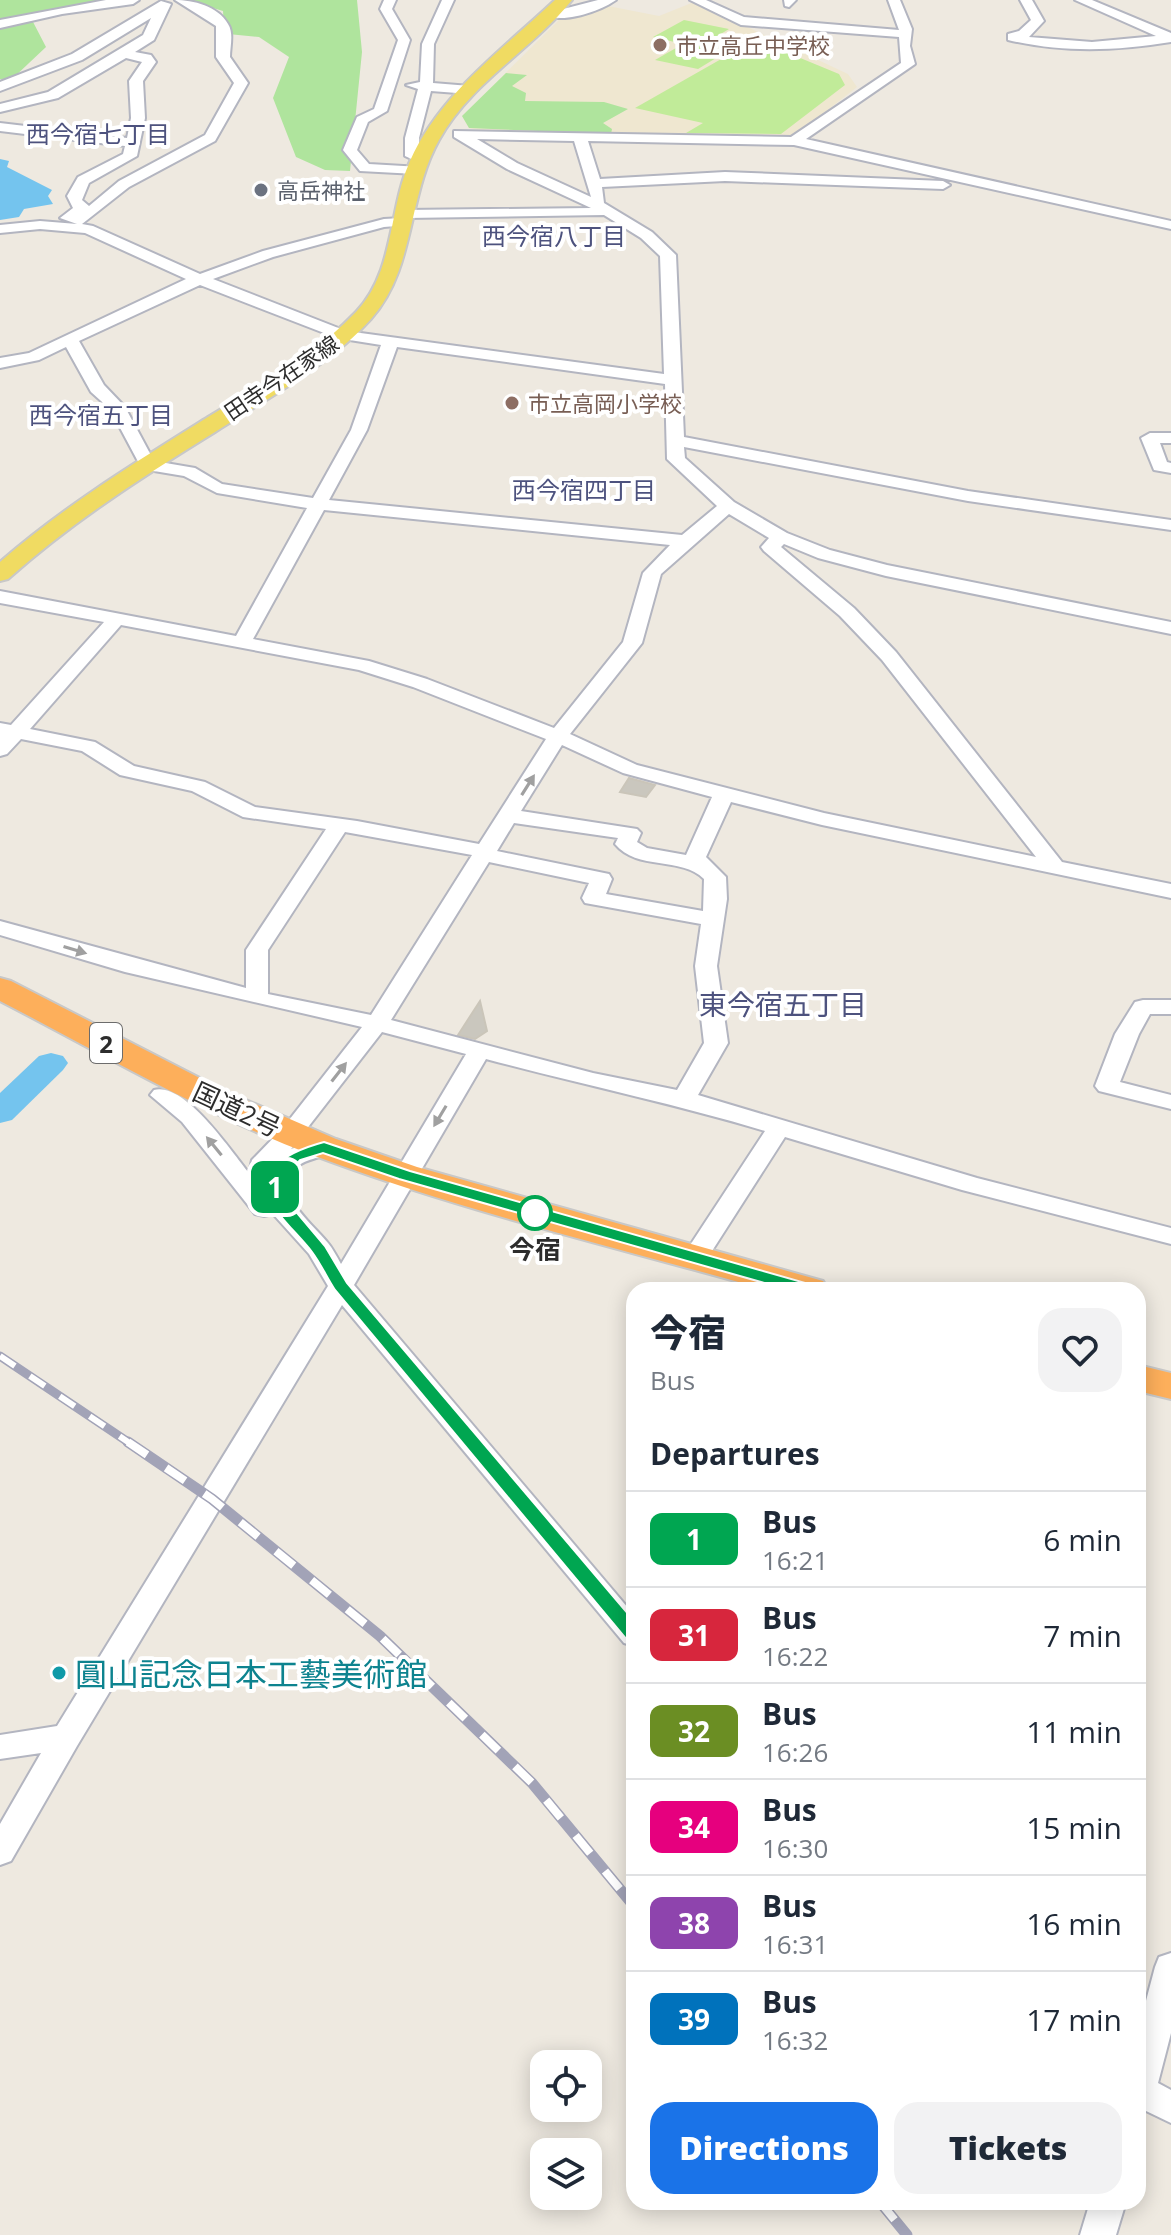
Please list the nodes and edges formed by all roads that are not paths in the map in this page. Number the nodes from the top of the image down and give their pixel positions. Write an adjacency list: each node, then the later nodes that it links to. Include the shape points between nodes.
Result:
1 (133, 0): 12 (street)
2 (181, 0): 32 (street, via 222,24 223,57 241,83 210,138 124,184)
3 (390, 0): 16 (street, via 386,9 404,40)
4 (448, 0): 18 (street, via 428,44)
5 (610, 0): 11 (street, via 571,13)
6 (696, 0): 13 (street, via 741,21)
7 (894, 0): 13 (street)
8 (1026, 0): 14 (street, via 1038,21 1013,37 1068,46 1127,46)
9 (1081, 0): 14 (street)
10 (165, 3): 15 (street, via 149,37); 17 (street, via 77,57)
11 (557, 7): 19 (main road, 田寺今在家線)
12 (0, 24)
13 (904, 34): 25 (street, via 908,64)
14 (1171, 38)
15 (124, 54): 20 (street, via 53,95); 26 (street, via 149,62 136,81)
16 (391, 81): 18 (street); 27 (street, via 380,111 362,120 350,150 365,168)
17 (0, 87)
18 (426, 87): 19 (street); 27 (street, via 412,138 412,156)
19 (470, 90): 22 (main road, 田寺今在家線)
20 (0, 108)
21 (0, 127): 26 (street)
22 (437, 131): 23 (street); 27 (main road, 田寺今在家線)
23 (461, 134): 24 (street); 30 (street, via 501,161)
24 (580, 137): 25 (street); 29 (street)
25 (794, 141): 28 (street)
26 (135, 143): 32 (street, via 130,156 83,180 74,196 83,208)
27 (418, 164): 31 (main road, 田寺今在家線)
28 (982, 183): 29 (street, via 774,176); 34 (street)
29 (594, 184): 30 (street)
30 (605, 210): 31 (street); 42 (street, via 639,228 668,255)
31 (404, 218): 37 (street, via 268,254); 38 (main road, 田寺今在家線, via 385,284 368,312)
32 (73, 219): 33 (street, via 50,219); 36 (street, via 110,229)
33 (40, 225): 35 (street); 36 (street, via 88,229)
34 (1171, 225)
35 (0, 229)
36 (132, 250): 37 (street)
37 (199, 279): 38 (street); 39 (street)
38 (343, 335): 40 (street); 45 (main road, 田寺今在家線)
39 (71, 341): 41 (street, via 33,357); 45 (street, via 97,388 117,407)
40 (390, 343): 42 (street); 47 (street, via 359,430)
41 (0, 363)
42 (673, 380): 44 (street)
43 (1171, 438): 46 (street, via 1150,438 1160,466)
44 (674, 440): 48 (street, via 676,459); 49 (street, via 968,496)
45 (148, 465): 47 (street, via 189,472 217,488); 52 (main road, 田寺今在家線)
46 (1171, 468)
47 (317, 504): 51 (street); 56 (street)
48 (728, 506): 50 (street); 51 (street)
49 (1171, 525)
50 (781, 537): 55 (street, via 886,570); 65 (street, via 770,547 847,612 889,656)
51 (685, 541): 58 (street, via 652,573 632,643)
52 (0, 574)
53 (0, 597): 54 (street)
54 (115, 621): 56 (street); 57 (street)
55 (1171, 628)
56 (241, 643): 58 (street, via 362,665)
57 (8, 731): 59 (street); 62 (street, via 88,746 127,771 198,786 250,813)
58 (558, 736): 60 (street, via 630,769); 61 (street, one-way to 58)
59 (0, 750)
60 (724, 794): 64 (street, via 695,858); 65 (street)
61 (509, 816): 63 (street); 64 (street, via 630,833 626,844 640,853)
62 (339, 826): 63 (street); 70 (street, via 257,950)
63 (486, 853): 67 (street, via 601,879 593,898); 73 (street)
64 (702, 865): 67 (street, via 715,877)
65 (1055, 867): 66 (street)
66 (1171, 891)
67 (711, 919): 76 (street, via 706,966 716,1043)
68 (0, 928): 70 (street, one-way to 70)
69 (0, 988): 79 (highway, 国道2号 / 2)
70 (257, 998): 73 (street)
71 (1171, 1007): 77 (street, via 1143,1007 1107,1086)
72 (0, 1010): 75 (highway, 国道2号 / 2)
73 (377, 1023): 74 (street); 79 (street, one-way to 73)
74 (480, 1049): 76 (street); 81 (street, one-way to 81)
75 (162, 1095): 86 (street, one-way to 75, via 300,1253 190,1117)
76 (684, 1099): 78 (street)
77 (1171, 1102)
78 (779, 1127): 83 (street); 84 (street)
79 (291, 1134): 80 (highway, 国道2号 / 2); 82 (street, via 260,1172 261,1185)
80 (324, 1147): 81 (highway, 国道2号 / 2); 82 (street, via 295,1156 277,1175 275,1187)
81 (405, 1175): 84 (highway, 国道2号 / 2); 86 (street)
82 (285, 1209): 86 (street)
83 (1171, 1236)
84 (694, 1259): 85 (highway, 国道2号 / 2)
85 (780, 1282)
86 (341, 1286): 89 (street); 90 (street)
87 (1146, 1380): 88 (highway)
88 (1171, 1386)
89 (626, 1625)
90 (66, 1737): 91 (street); 92 (street)
91 (0, 1747)
92 (0, 1852)
93 (1171, 1967): 94 (street)
94 (1146, 2065)
95 (1146, 2096): 96 (street)
96 (1171, 2108)
97 (1106, 2210): 98 (street)
98 (1098, 2235)

